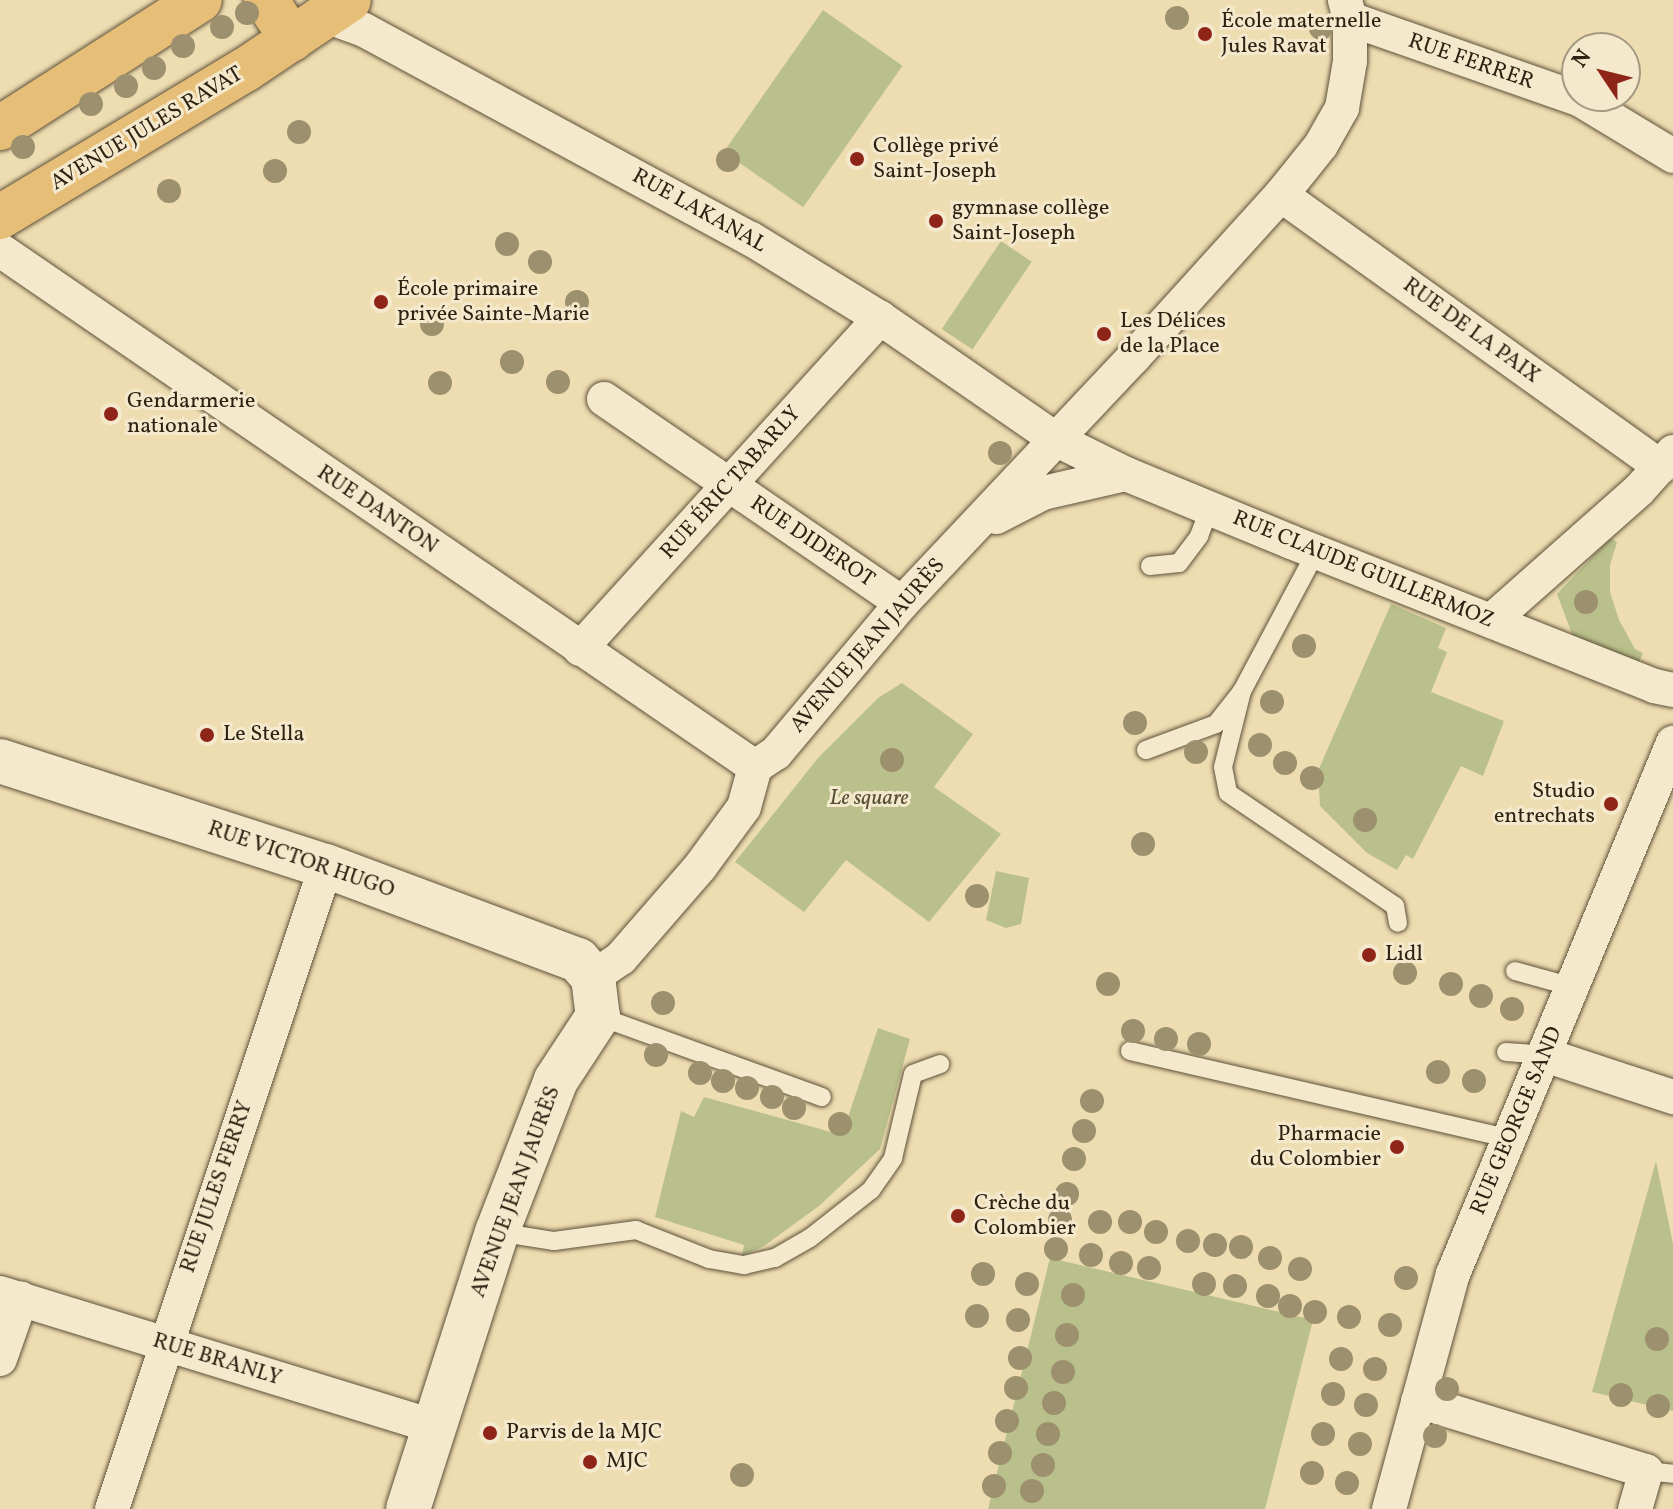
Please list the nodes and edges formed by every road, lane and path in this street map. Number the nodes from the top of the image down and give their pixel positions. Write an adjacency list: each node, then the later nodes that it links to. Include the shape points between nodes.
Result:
1 (200, 0): 5 (main road)
2 (266, 0): 4 (main road)
3 (1348, 10): 6 (street, RUE FERRER, via 1579,99); 7 (street, AVENUE JEAN JAURÈS, via 1350,61 1342,108 1321,145)
4 (319, 13): 8 (main road, AVENUE JULES RAVAT); 10 (street, RUE LAKANAL, via 364,30 559,133 751,239)
5 (0, 128)
6 (1673, 156)
7 (1281, 195): 12 (street, AVENUE JEAN JAURÈS); 13 (street, RUE DE LA PAIX)
8 (0, 217)
9 (0, 250): 22 (street, RUE DANTON)
10 (880, 318): 12 (street, RUE LAKANAL); 15 (street, RUE ÉRIC TABARLY)
11 (604, 399): 15 (street, RUE DIDEROT)
12 (1057, 440): 14 (street, RUE CLAUDE GUILLERMOZ); 17 (street, AVENUE JEAN JAURÈS)
13 (1667, 460): 21 (street)
14 (1126, 474): 16 (street, RUE CLAUDE GUILLERMOZ); 17 (street, AVENUE JEAN JAURÈS, via 1043,493)
15 (729, 485): 20 (street, RUE DIDEROT); 22 (street, RUE ÉRIC TABARLY)
16 (1210, 508): 18 (street, RUE CLAUDE GUILLERMOZ); 19 (lane, via 1199,536 1179,563)
17 (963, 539): 20 (street, AVENUE JEAN JAURÈS)
18 (1316, 552): 21 (street, RUE CLAUDE GUILLERMOZ); 24 (lane)
19 (1150, 566)
20 (902, 603): 28 (street, AVENUE JEAN JAURÈS, via 776,753)
21 (1491, 621): 23 (street, RUE CLAUDE GUILLERMOZ)
22 (580, 649): 28 (street, RUE DANTON)
23 (1673, 690)
24 (1242, 691): 26 (lane, via 1216,724); 30 (lane, via 1223,767 1228,793 1395,906)
25 (1673, 743): 33 (street, RUE GEORGE SAND)
26 (1146, 750)
27 (0, 761): 29 (main road, RUE VICTOR HUGO)
28 (755, 767): 32 (street, AVENUE JEAN JAURÈS, via 744,807)
29 (326, 866): 32 (main road, RUE VICTOR HUGO, via 578,960); 43 (street, RUE JULES FERRY)
30 (1398, 923)
31 (1515, 971): 33 (lane)
32 (604, 984): 38 (lane); 41 (main road, AVENUE JEAN JAURÈS, via 556,1080)
33 (1573, 987): 36 (street, RUE GEORGE SAND)
34 (1130, 1051): 40 (lane)
35 (1506, 1052): 36 (lane)
36 (1545, 1055): 39 (street); 40 (street, RUE GEORGE SAND)
37 (940, 1064): 41 (lane, via 913,1074 893,1158 871,1190 775,1258 744,1265 709,1259 636,1230 554,1241)
38 (822, 1097)
39 (1673, 1097)
40 (1510, 1139): 45 (street, RUE GEORGE SAND, via 1453,1274)
41 (497, 1232): 46 (main road, AVENUE JEAN JAURÈS)
42 (10, 1296): 43 (street, RUE BRANLY); 44 (street)
43 (166, 1344): 46 (street, RUE BRANLY); 48 (street, RUE JULES FERRY)
44 (0, 1359)
45 (1418, 1401): 47 (street); 50 (street, RUE GEORGE SAND)
46 (435, 1427): 49 (main road, AVENUE JEAN JAURÈS)
47 (1659, 1472): 51 (street)
48 (112, 1509)
49 (408, 1509)
50 (1389, 1509)
51 (1635, 1509)

